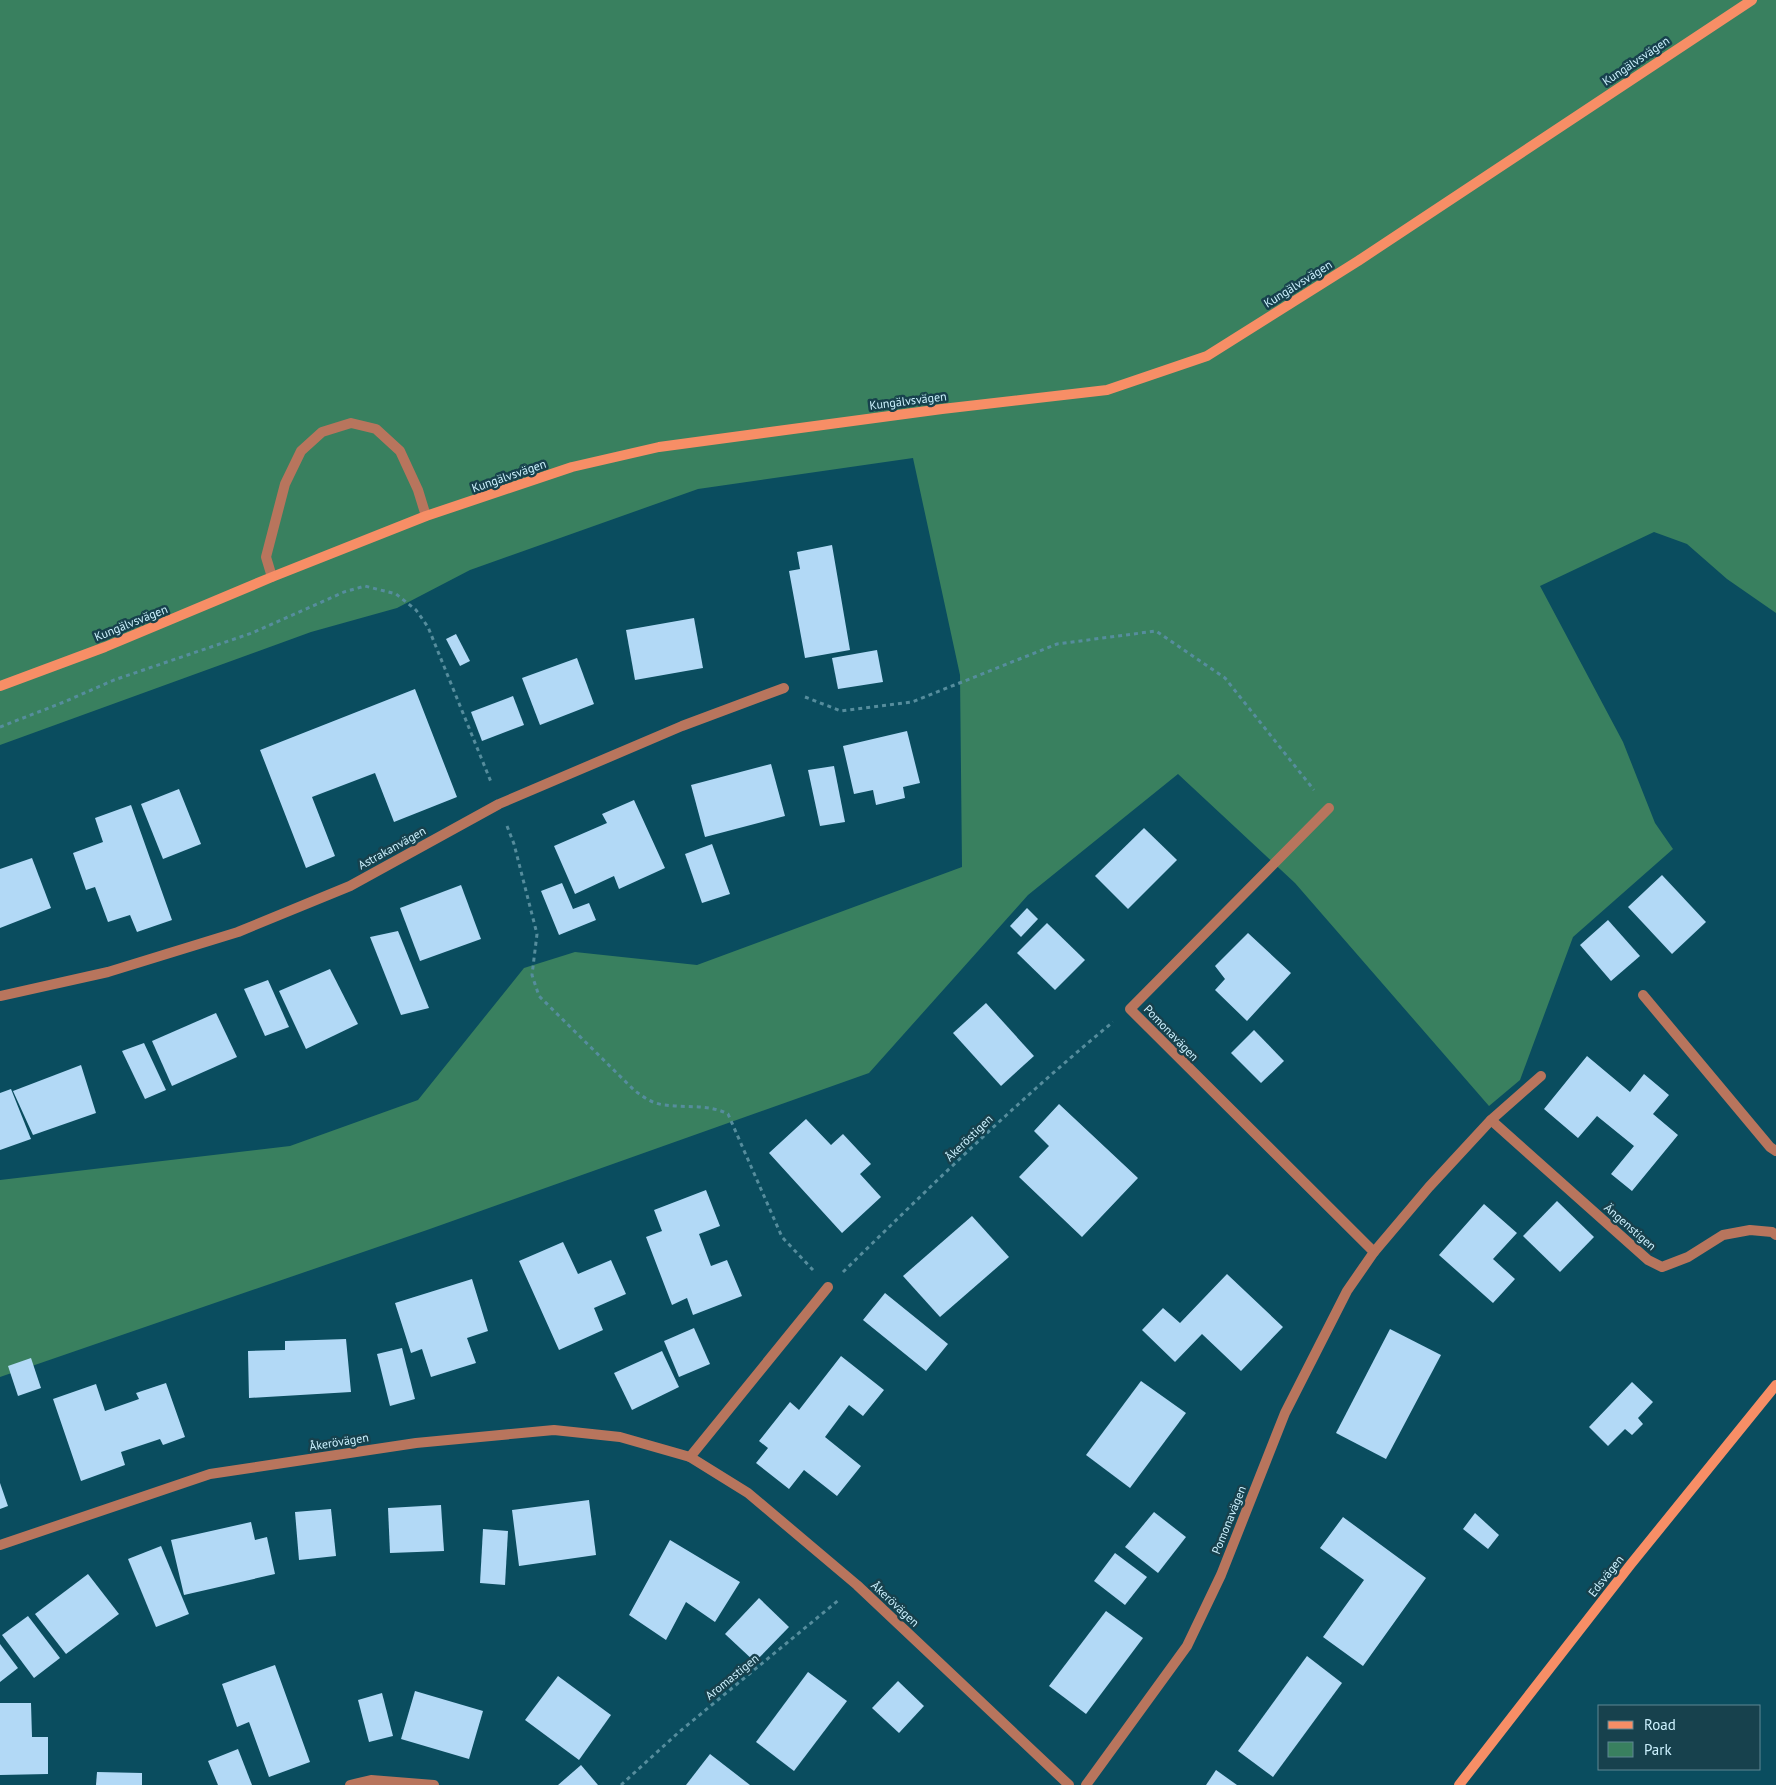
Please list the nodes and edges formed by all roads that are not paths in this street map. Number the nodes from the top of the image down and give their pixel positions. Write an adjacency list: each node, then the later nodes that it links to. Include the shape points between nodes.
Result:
1 (1752, 0): 2 (street, Kungälvsvägen, via 1358,261 1207,356 1107,390 659,447 572,467)
2 (426, 516): 3 (street, Kungälvsvägen); 3 (street, via 400,451 376,429 351,423 322,432 301,451 285,484 266,557)
3 (272, 577): 4 (street, Kungälvsvägen, via 105,647)
4 (0, 686)
5 (784, 688): 8 (street, Astrakanvägen, via 682,726 499,804 350,886 238,932 108,972)
6 (1329, 808): 13 (street, Pomonavägen, via 1130,1009)
7 (1643, 995): 11 (street)
8 (0, 996)
9 (1541, 1076): 10 (street, Pomonavägen)
10 (1491, 1120): 12 (street, Ängenstigen, via 1648,1260 1662,1267 1688,1257 1722,1235 1750,1230); 13 (street, Pomonavägen)
11 (1776, 1151)
12 (1776, 1235)
13 (1374, 1252): 21 (street, Pomonavägen, via 1347,1291 1285,1413 1221,1575 1187,1646)
14 (828, 1287): 16 (street)
15 (1776, 1385): 22 (street, Edsvägen)
16 (690, 1457): 17 (street, Åkerövägen, via 620,1437 554,1430 416,1443 210,1474); 20 (street, Åkerövägen, via 748,1493 857,1585)
17 (0, 1545)
18 (350, 1785): 19 (street, via 370,1780)
19 (434, 1785)
20 (1069, 1785)
21 (1086, 1785)
22 (1459, 1785)

